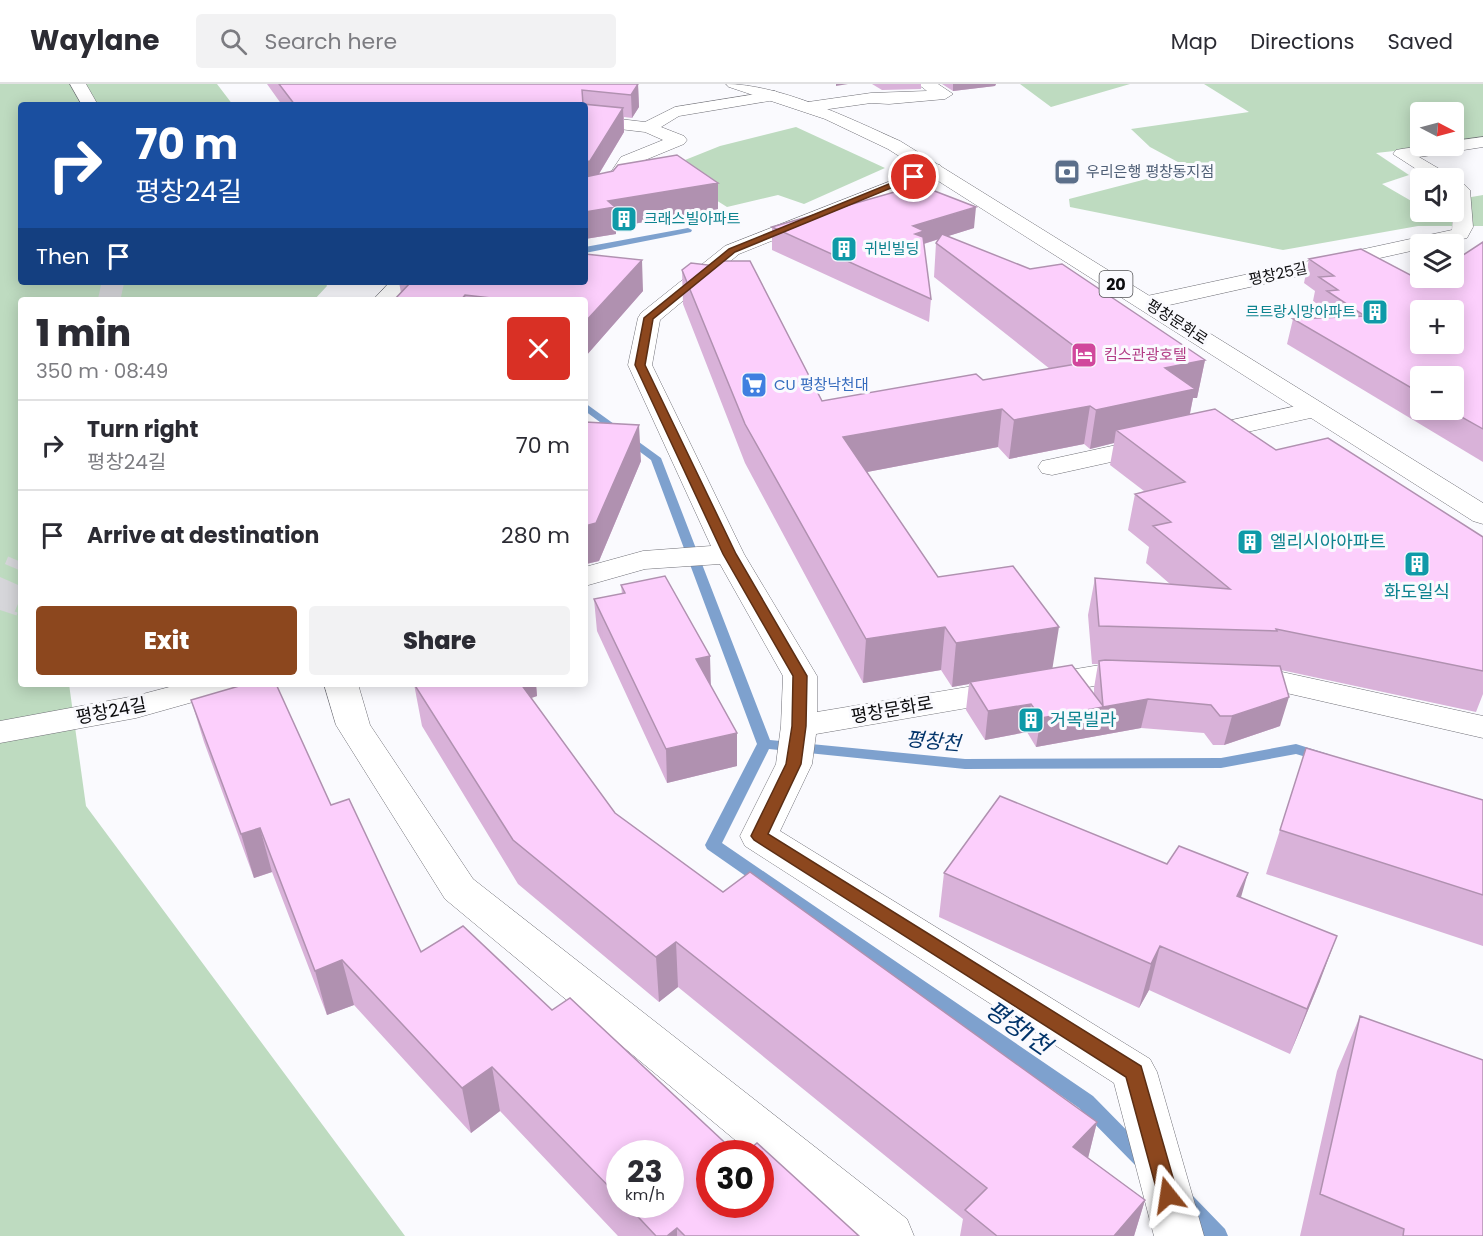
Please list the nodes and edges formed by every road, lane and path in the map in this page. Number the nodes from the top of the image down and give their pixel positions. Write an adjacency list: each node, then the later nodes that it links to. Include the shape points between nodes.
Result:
1 (78, 84): 7 (main road)
2 (734, 84): 5 (main road, 평창문화로 / 20)
3 (842, 84): 6 (main road)
4 (926, 84): 6 (main road, via 945,94)
5 (775, 96): 8 (main road, 평창문화로 / 20); 10 (main road, via 675,112)
6 (871, 98): 8 (main road)
7 (88, 102)
8 (808, 107): 13 (main road, 평창문화로 / 20, via 858,127)
9 (588, 120): 10 (main road)
10 (648, 127): 14 (main road, via 678,140 627,161 607,191)
11 (1483, 142): 12 (main road, via 1402,154)
12 (1425, 168)
13 (934, 169): 19 (main road, 평창문화로 / 20); 23 (main road, via 732,250 649,318 640,365 658,428)
14 (588, 195)
15 (1464, 217): 16 (main road, 평창25길)
16 (1466, 235): 19 (main road, 평창25길)
17 (399, 285): 18 (main road)
18 (387, 297)
19 (1147, 303): 20 (main road, 평창문화로 / 20)
20 (1315, 410): 21 (main road); 22 (main road, 평창문화로 / 20)
21 (1052, 467)
22 (1478, 508)
23 (729, 554): 24 (main road, via 643,560); 29 (main road, via 800,676)
24 (588, 576)
25 (1168, 678): 29 (main road, 평창문화로, via 1100,675)
26 (1214, 680): 30 (main road, via 1282,682)
27 (205, 687): 31 (main road, 평창24길, via 136,707)
28 (342, 687): 32 (main road, via 353,725 459,889)
29 (799, 726): 33 (main road, via 794,764 759,836 1134,1072)
30 (1483, 727)
31 (0, 732)
32 (889, 1236)
33 (1179, 1236)

